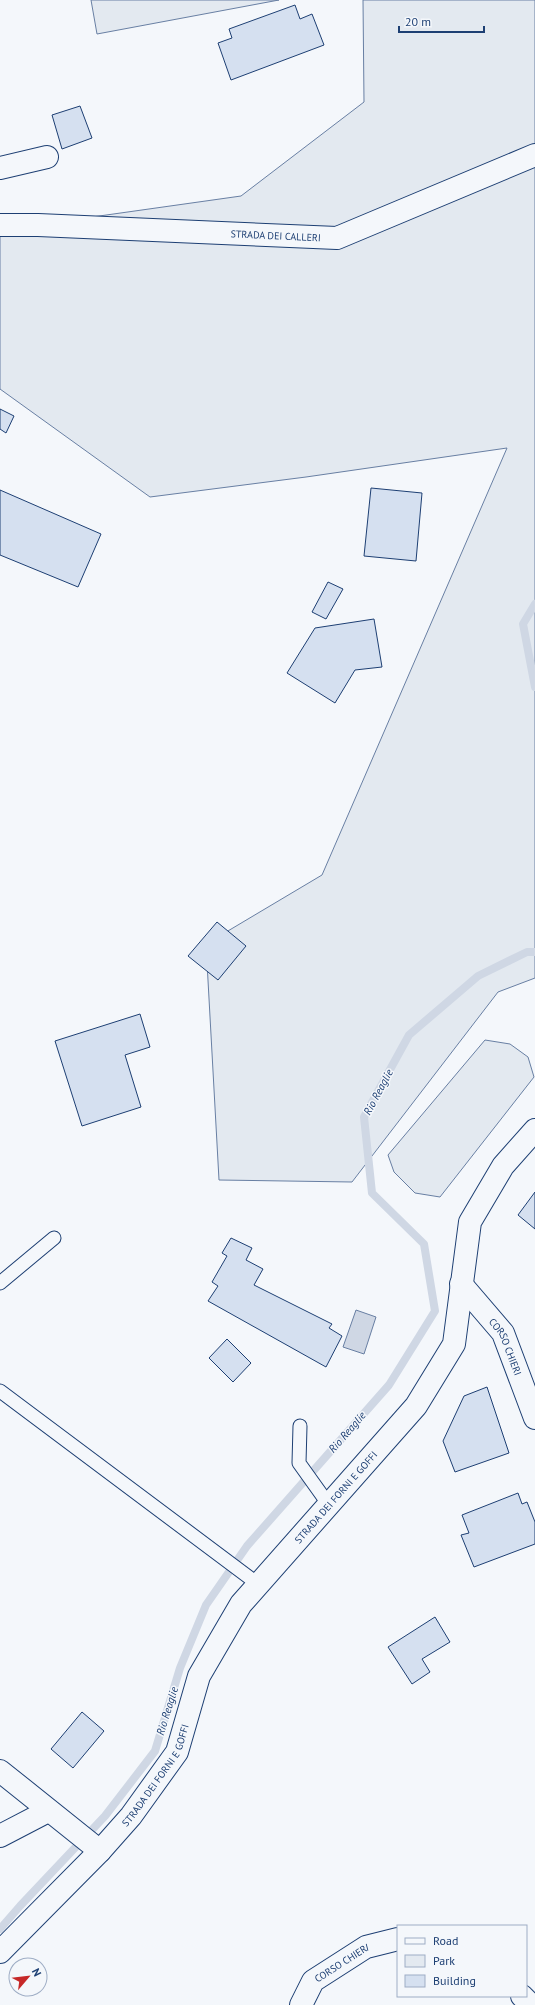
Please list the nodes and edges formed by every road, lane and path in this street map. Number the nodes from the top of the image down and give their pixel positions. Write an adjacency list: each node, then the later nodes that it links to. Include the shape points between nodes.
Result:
1 (535, 155): 4 (street, STRADA DEI CALLERI, via 337,238)
2 (47, 157): 3 (street)
3 (0, 168)
4 (0, 225)
5 (535, 1130): 8 (street, STRADA DEI FORNI E GOFFI, via 503,1166 470,1222)
6 (54, 1238): 7 (lane)
7 (0, 1283)
8 (461, 1284): 10 (street, CORSO CHIERI, via 503,1333); 12 (street, STRADA DEI FORNI E GOFFI, via 454,1344 416,1406)
9 (0, 1391): 13 (lane)
10 (535, 1418)
11 (300, 1426): 12 (lane, via 299,1464)
12 (323, 1497): 13 (street, STRADA DEI FORNI E GOFFI)
13 (251, 1579): 17 (street, STRADA DEI FORNI E GOFFI, via 240,1604 199,1676 177,1752 131,1816)
14 (0, 1771): 15 (street)
15 (48, 1811): 16 (street); 17 (street)
16 (0, 1836)
17 (98, 1850): 19 (street, STRADA DEI FORNI E GOFFI)
18 (397, 1939): 21 (street, CORSO CHIERI, via 366,1947 313,1981)
19 (0, 1952)
20 (523, 1997): 22 (street)
21 (301, 2005)
22 (531, 2005)

